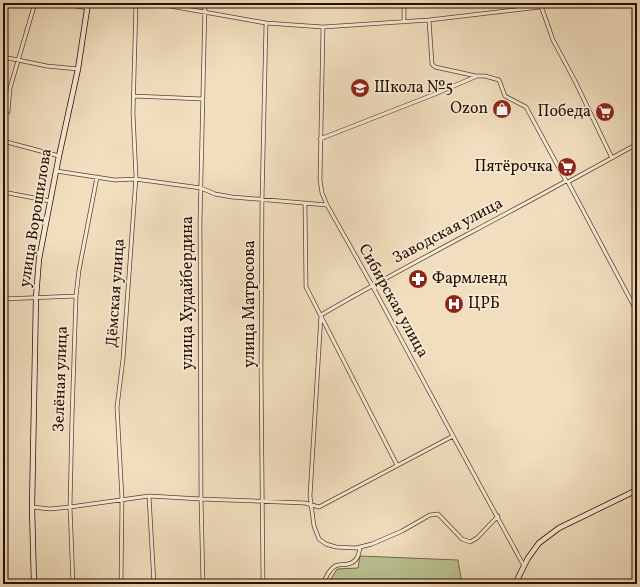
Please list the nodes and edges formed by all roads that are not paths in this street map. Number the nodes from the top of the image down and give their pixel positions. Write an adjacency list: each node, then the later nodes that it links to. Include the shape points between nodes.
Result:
1 (35, 3): 16 (street)
2 (59, 3): 9 (street)
3 (136, 3): 19 (street, Дёмская улица)
4 (153, 3): 10 (street)
5 (205, 3): 10 (street, улица Худайбердина)
6 (404, 3): 12 (street)
7 (555, 3): 8 (street)
8 (540, 5): 11 (street); 26 (street, via 553,40)
9 (88, 6): 17 (street, улица Ворошилова)
10 (205, 12): 13 (street); 20 (street, улица Худайбердина)
11 (429, 20): 12 (street); 18 (street, via 432,64 435,67)
12 (404, 22): 14 (street)
13 (266, 23): 14 (street); 33 (street, улица Матросова)
14 (323, 27): 22 (street, Сибирская улица)
15 (3, 57): 16 (street)
16 (17, 60): 17 (street, via 47,66); 21 (street, via 10,88)
17 (78, 68): 25 (street, улица Ворошилова)
18 (477, 76): 22 (street); 30 (street, via 499,80 505,96 526,107)
19 (134, 96): 20 (street); 29 (street, Дёмская улица)
20 (203, 99): 31 (street, улица Худайбердина)
21 (8, 112)
22 (320, 138): 36 (street, Сибирская улица, via 320,180)
23 (3, 141): 25 (street)
24 (637, 144): 26 (street, Заводская улица)
25 (59, 156): 27 (street, улица Ворошилова)
26 (612, 158): 30 (street, Заводская улица)
27 (56, 171): 28 (street); 34 (street, улица Ворошилова)
28 (97, 177): 29 (street, via 115,180); 38 (street, Зелёная улица)
29 (136, 179): 31 (street); 47 (street, Дёмская улица, via 124,359 117,407)
30 (567, 182): 37 (street, Заводская улица); 41 (street)
31 (201, 188): 33 (street, via 215,194); 48 (street, улица Худайбердина)
32 (3, 192): 34 (street)
33 (262, 200): 35 (street); 49 (street, улица Матросова)
34 (50, 201): 39 (street, улица Ворошилова, via 39,259)
35 (305, 203): 36 (street); 42 (street, via 306,287)
36 (327, 204): 37 (street, Сибирская улица)
37 (372, 285): 42 (street, Заводская улица); 43 (street, Сибирская улица)
38 (76, 296): 39 (street); 52 (street, Зелёная улица)
39 (36, 297): 40 (street); 51 (street, улица Ворошилова)
40 (3, 299)
41 (637, 312)
42 (321, 315): 44 (street); 50 (street)
43 (453, 436): 44 (street); 53 (street, Сибирская улица)
44 (397, 465): 50 (street, via 326,504 319,507)
45 (637, 490): 55 (street, via 559,528 539,543)
46 (149, 496): 47 (street); 48 (street); 59 (street)
47 (122, 499): 52 (street); 58 (street, Дёмская улица)
48 (201, 499): 49 (street); 60 (street, улица Худайбердина)
49 (263, 502): 50 (street); 61 (street, улица Матросова)
50 (310, 504): 54 (street, via 319,539 336,547)
51 (32, 507): 52 (street); 56 (street, улица Ворошилова)
52 (70, 507): 57 (street, Зелёная улица)
53 (498, 516): 54 (street, via 470,542 462,539 438,514 430,515 402,532); 55 (street, Сибирская улица)
54 (360, 547): 62 (street, via 360,554 355,561 332,569)
55 (524, 566): 63 (street)
56 (34, 584)
57 (72, 584)
58 (121, 584)
59 (154, 584)
60 (203, 584)
61 (263, 584)
62 (322, 584)
63 (516, 584)

